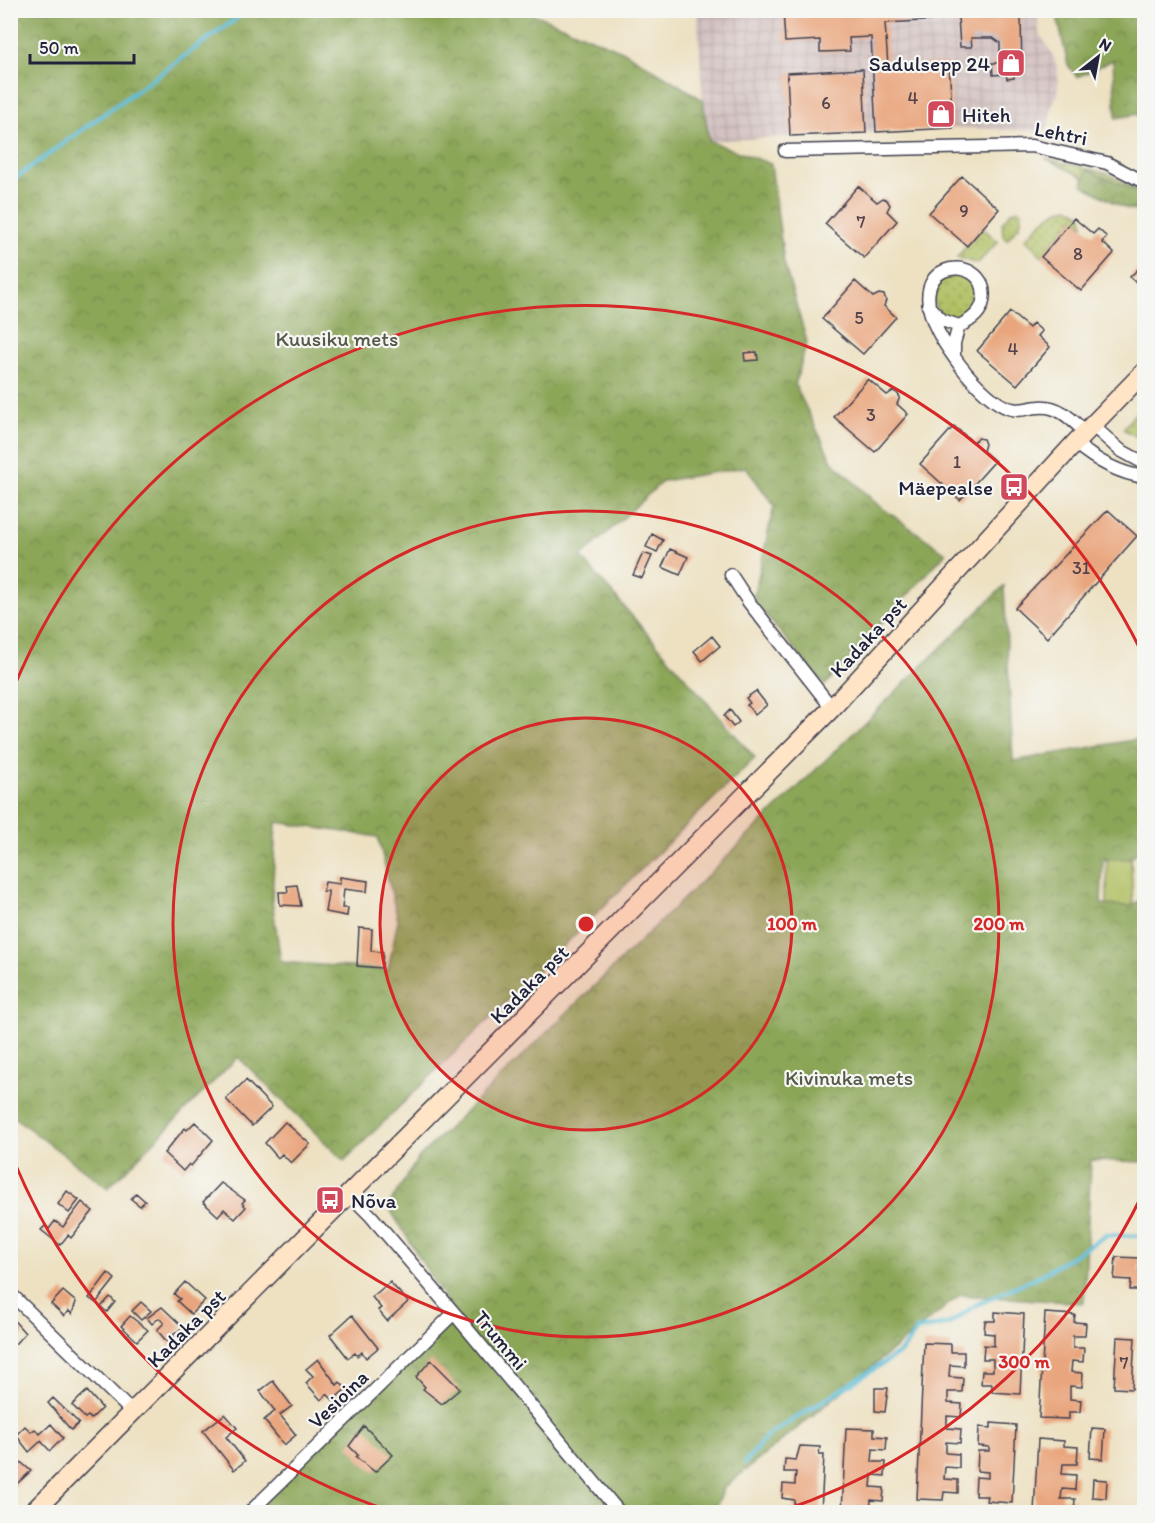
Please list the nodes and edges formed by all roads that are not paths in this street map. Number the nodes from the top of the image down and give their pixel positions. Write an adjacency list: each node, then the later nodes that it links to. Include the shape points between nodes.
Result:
1 (785, 152): 2 (street, Lehtri, via 1032,146 1107,163)
2 (1144, 182)
3 (928, 306): 4 (street, via 942,320); 4 (street, via 928,288 942,272 957,268 975,275 982,286 982,306); 5 (street, via 940,339)
4 (959, 326): 5 (street)
5 (954, 357): 7 (street, via 1000,405 1022,411 1039,407 1059,410)
6 (1144, 372): 7 (main road, Kadaka pst)
7 (1085, 434): 8 (street); 9 (street, via 1093,458); 11 (main road, Kadaka pst)
8 (1144, 463)
9 (1144, 477)
10 (731, 575): 11 (street)
11 (832, 708): 12 (main road, Kadaka pst)
12 (350, 1195): 14 (street, Trummi); 15 (main road, Kadaka pst)
13 (10, 1293): 15 (street)
14 (454, 1313): 17 (street, Vesioina); 18 (street, Trummi)
15 (133, 1413): 16 (main road, Kadaka pst)
16 (33, 1512)
17 (250, 1512)
18 (619, 1512)

